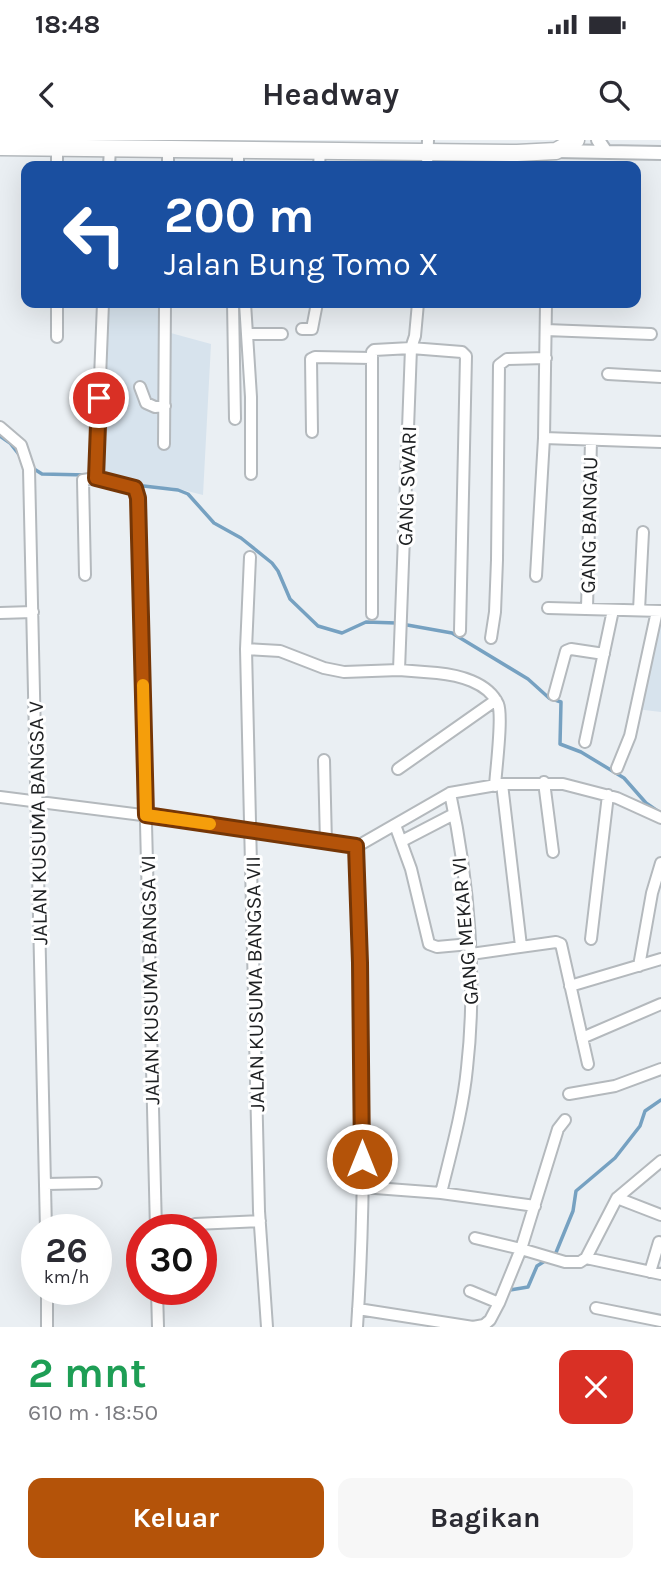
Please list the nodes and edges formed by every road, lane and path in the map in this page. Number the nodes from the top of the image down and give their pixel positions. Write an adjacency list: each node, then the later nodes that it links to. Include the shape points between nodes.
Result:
1 (576, 140): 14 (highway)
2 (598, 140): 11 (main road)
3 (140, 144): 4 (highway); 9 (highway)
4 (101, 145): 10 (highway)
5 (219, 145): 9 (highway); 15 (highway)
6 (260, 145): 15 (highway); 16 (highway)
7 (365, 146): 12 (highway); 16 (highway)
8 (0, 147): 10 (highway)
9 (168, 148): 18 (street)
10 (57, 149): 17 (street)
11 (606, 152): 13 (main road); 14 (main road)
12 (428, 153): 14 (highway)
13 (661, 153)
14 (549, 156)
15 (238, 158)
16 (320, 159)
17 (57, 161)
18 (168, 161)
19 (57, 308): 32 (street)
20 (103, 308): 48 (street)
21 (165, 308): 39 (street)
22 (233, 308): 40 (street)
23 (245, 308): 29 (street)
24 (316, 308): 27 (street, via 312,329)
25 (418, 308): 33 (street, GANG SWARI)
26 (546, 308): 28 (street)
27 (302, 329)
28 (546, 330): 31 (street); 35 (street)
29 (247, 334): 30 (street); 47 (street)
30 (282, 334)
31 (651, 334)
32 (57, 337)
33 (411, 348): 34 (street, via 374,350); 61 (street, via 466,356); 65 (street, GANG SWARI)
34 (372, 358): 42 (street, via 311,359); 60 (street)
35 (546, 358): 43 (street); 62 (street, via 508,359 499,365 497,560)
36 (608, 374): 37 (street)
37 (661, 377)
38 (140, 387): 39 (street, via 146,403)
39 (165, 406): 46 (street)
40 (234, 418)
41 (0, 427): 58 (street, JALAN KUSUMA BANGSA V, via 21,445 28,465)
42 (312, 432)
43 (544, 438): 44 (street, GANG BANGAU); 52 (street)
44 (590, 440): 45 (street, GANG BANGAU); 54 (street, GANG BANGAU)
45 (661, 442)
46 (164, 444)
47 (251, 474)
48 (90, 479): 51 (street); 79 (street, JALAN KUSUMA BANGSA VI, via 128,484 137,492)
49 (643, 532): 56 (street)
50 (250, 557): 63 (street, JALAN KUSUMA BANGSA VII)
51 (85, 575)
52 (536, 576)
53 (548, 608): 54 (street)
54 (587, 609): 55 (street)
55 (612, 610): 56 (street); 64 (street)
56 (639, 610): 57 (street)
57 (659, 611): 70 (street, via 630,736)
58 (33, 612): 59 (street); 77 (street, JALAN KUSUMA BANGSA V)
59 (0, 613)
60 (372, 614)
61 (460, 631)
62 (491, 638)
63 (246, 649): 65 (street, via 280,651 332,671); 82 (street, JALAN KUSUMA BANGSA VII)
64 (604, 654): 66 (street, via 565,652); 68 (street)
65 (399, 670): 67 (street, via 452,675 480,686)
66 (554, 695)
67 (496, 700): 71 (street); 73 (street)
68 (584, 742)
69 (324, 760): 84 (street)
70 (617, 768)
71 (398, 769)
72 (544, 782): 73 (street); 75 (street); 86 (street)
73 (498, 785): 74 (street); 89 (street)
74 (450, 793): 78 (street, GANG MEKAR VI); 81 (street)
75 (608, 795): 80 (street); 88 (street)
76 (0, 797): 77 (street)
77 (38, 801): 79 (street); 102 (street, JALAN KUSUMA BANGSA V)
78 (454, 814): 83 (street); 90 (street, GANG MEKAR VI)
79 (146, 815): 82 (street); 108 (street, JALAN KUSUMA BANGSA VI)
80 (661, 818)
81 (395, 825): 83 (street); 85 (street)
82 (252, 830): 84 (street); 110 (street, JALAN KUSUMA BANGSA VII)
83 (402, 841): 90 (street, via 429,944)
84 (326, 842): 85 (street)
85 (356, 846): 103 (street)
86 (553, 852)
87 (661, 863): 92 (street)
88 (591, 939)
89 (521, 946): 90 (street); 93 (street, via 561,944)
90 (471, 949): 104 (street, GANG MEKAR VI, via 467,1070)
91 (661, 959): 92 (street)
92 (639, 966): 93 (street)
93 (570, 986): 95 (street)
94 (661, 1004): 95 (street)
95 (582, 1038): 96 (street)
96 (588, 1064)
97 (661, 1069): 98 (street, via 615,1086)
98 (569, 1094)
99 (565, 1120): 106 (street, via 558,1129)
100 (661, 1161): 105 (street)
101 (96, 1183): 102 (street)
102 (46, 1184): 107 (street, JALAN KUSUMA BANGSA V)
103 (362, 1187): 104 (street); 122 (street)
104 (441, 1193): 106 (street)
105 (617, 1198): 109 (street); 115 (street)
106 (535, 1206): 114 (street)
107 (46, 1214)
108 (156, 1214)
109 (661, 1215)
110 (260, 1221): 111 (street); 127 (street, JALAN KUSUMA BANGSA VII)
111 (217, 1223)
112 (475, 1238): 114 (street)
113 (659, 1242): 116 (street)
114 (522, 1249): 115 (street, via 573,1264); 118 (street)
115 (586, 1258): 116 (street)
116 (655, 1273)
117 (470, 1291): 118 (street)
118 (499, 1303): 124 (street, via 484,1325)
119 (47, 1305): 125 (street)
120 (158, 1305): 126 (street)
121 (596, 1308): 123 (street)
122 (358, 1309): 124 (street); 128 (street)
123 (661, 1321)
124 (421, 1323)
125 (47, 1327)
126 (158, 1327)
127 (267, 1327)
128 (357, 1327)

